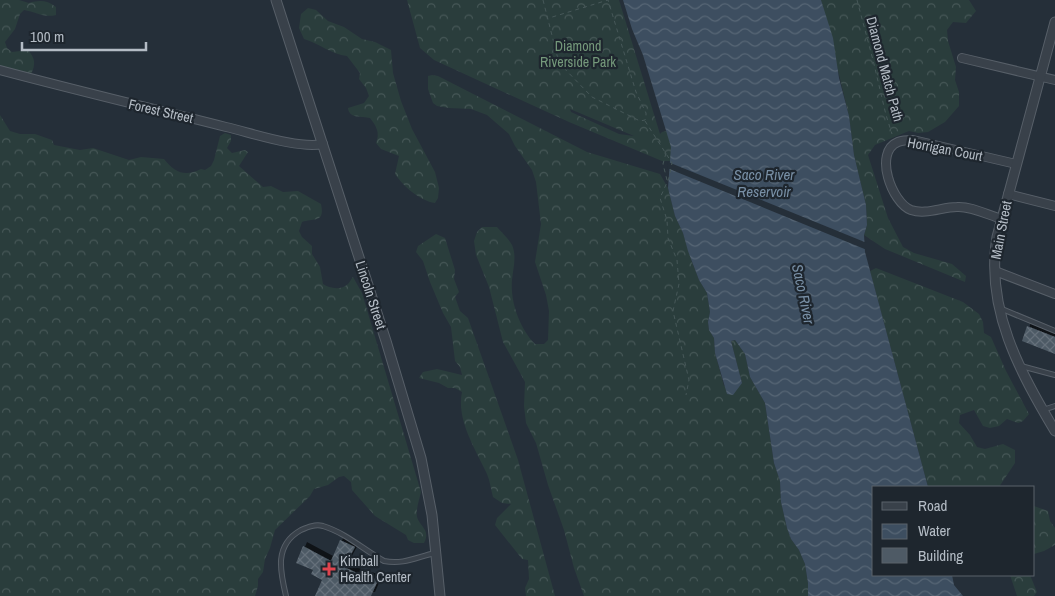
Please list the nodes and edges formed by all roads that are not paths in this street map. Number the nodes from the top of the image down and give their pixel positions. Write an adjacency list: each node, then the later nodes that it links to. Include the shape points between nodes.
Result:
1 (276, 0): 7 (street, Lincoln Street)
2 (1055, 22): 5 (street, Main Street)
3 (962, 58): 5 (street)
4 (0, 70): 7 (street, Forest Street, via 282,140 312,146)
5 (1040, 76): 6 (street); 8 (street, Main Street)
6 (1055, 80)
7 (323, 144): 21 (street, Lincoln Street, via 414,431 429,498)
8 (1016, 164): 9 (street, Main Street); 11 (street, Horrigan Court, via 904,140 895,143 886,158 886,168 896,195 908,208 920,212 961,207)
9 (1008, 194): 10 (street); 11 (street, Main Street)
10 (1055, 206)
11 (1002, 219): 12 (street, Main Street, via 995,249)
12 (995, 271): 13 (street); 14 (street, Main Street)
13 (1055, 294)
14 (1000, 309): 15 (lane); 16 (street, Main Street)
15 (1055, 331)
16 (1018, 365): 17 (lane); 19 (street, Main Street)
17 (1055, 375)
18 (1055, 406): 19 (lane)
19 (1043, 410): 20 (street, Main Street)
20 (1055, 432)
21 (436, 552): 22 (lane, via 408,561 384,561 337,532 310,526 296,533 282,550); 23 (street, Lincoln Street)
22 (286, 596)
23 (440, 596)

